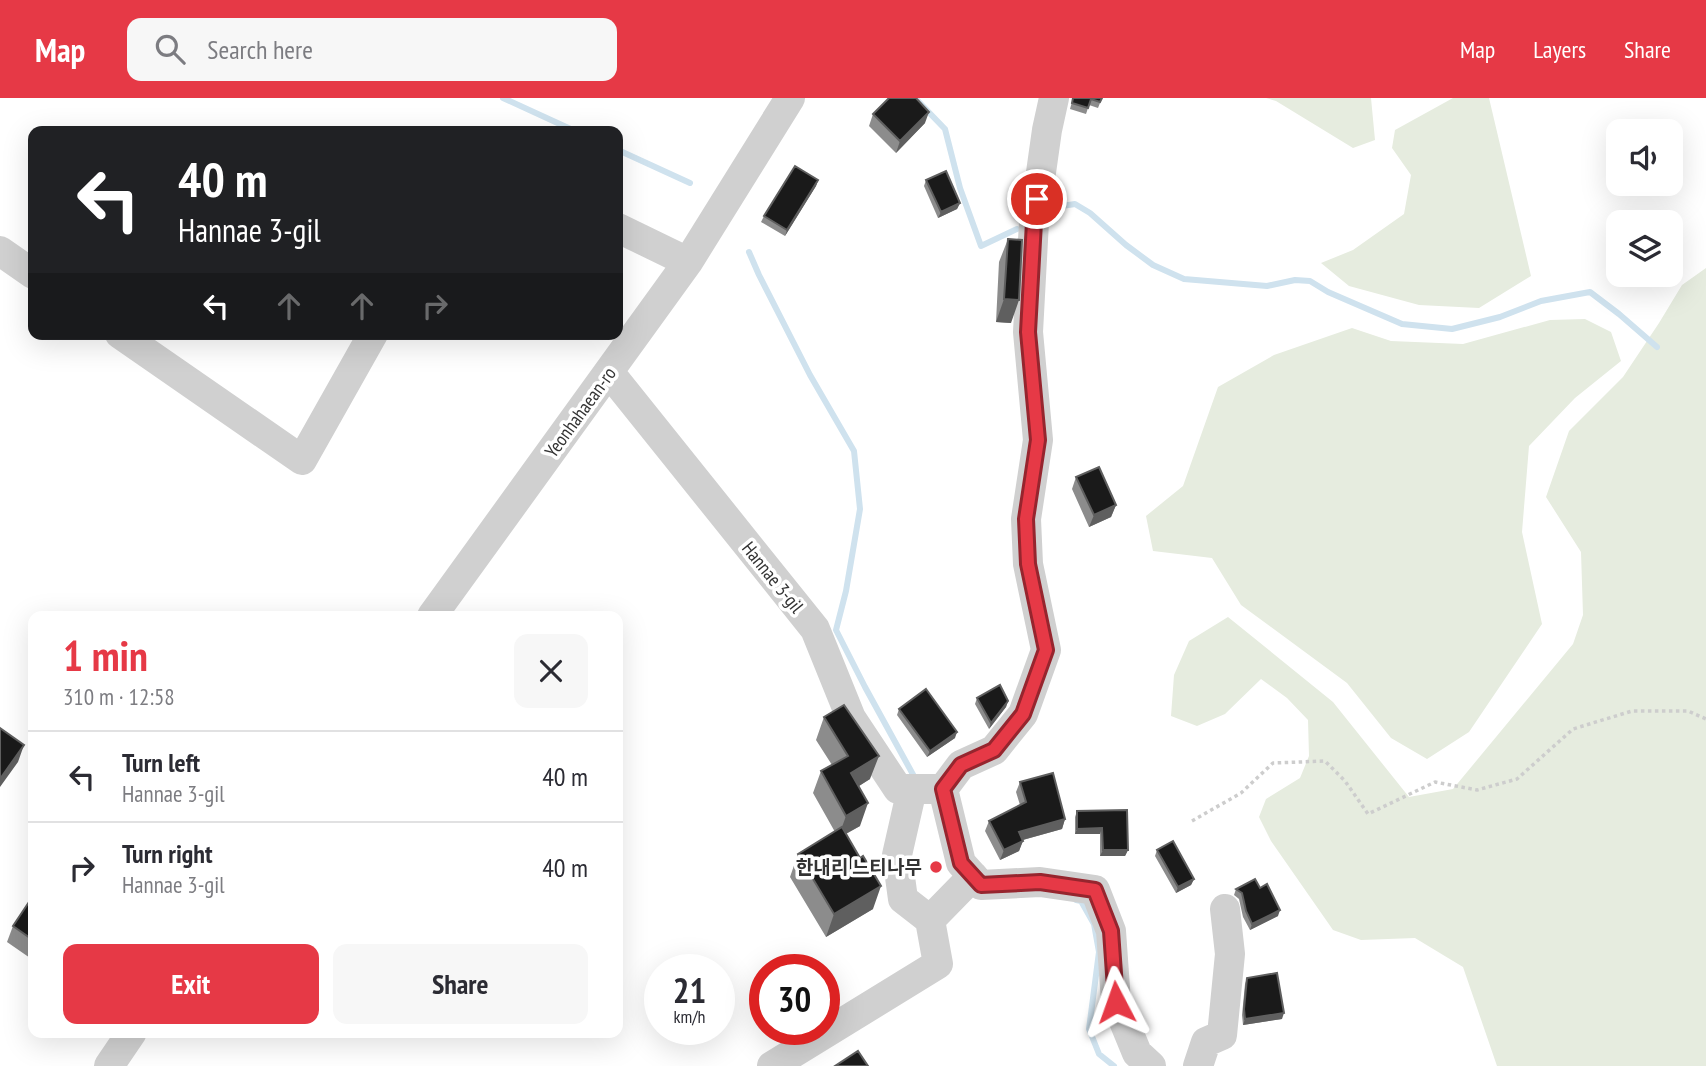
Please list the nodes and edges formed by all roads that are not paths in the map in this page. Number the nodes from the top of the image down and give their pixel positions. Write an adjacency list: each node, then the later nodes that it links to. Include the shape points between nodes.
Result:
1 (790, 98): 5 (street, Yeonhahaean-ro)
2 (1054, 98): 12 (street, via 1034,222 1028,332 1038,440 1026,519 1028,564 1046,650 1023,714 994,750 961,765)
3 (623, 230): 5 (street)
4 (0, 251): 6 (street)
5 (688, 262): 9 (street, Yeonhahaean-ro)
6 (28, 271)
7 (129, 340): 8 (street, via 302,460)
8 (370, 340)
9 (609, 372): 10 (street, Yeonhahaean-ro); 11 (street, Hannae 3-gil, via 815,629 851,718 898,789)
10 (436, 611)
11 (912, 789): 12 (street); 15 (street, via 897,855 903,899)
12 (943, 789): 13 (street, via 961,863)
13 (973, 876): 15 (street); 19 (street, via 981,885 1040,882 1095,890 1111,931 1116,1002 1137,1054)
14 (1226, 909): 20 (street, via 1230,954 1222,1035 1206,1042)
15 (930, 920): 18 (street, via 938,964)
16 (128, 1038): 17 (street)
17 (109, 1066)
18 (772, 1066)
19 (1151, 1066)
20 (1198, 1066)

